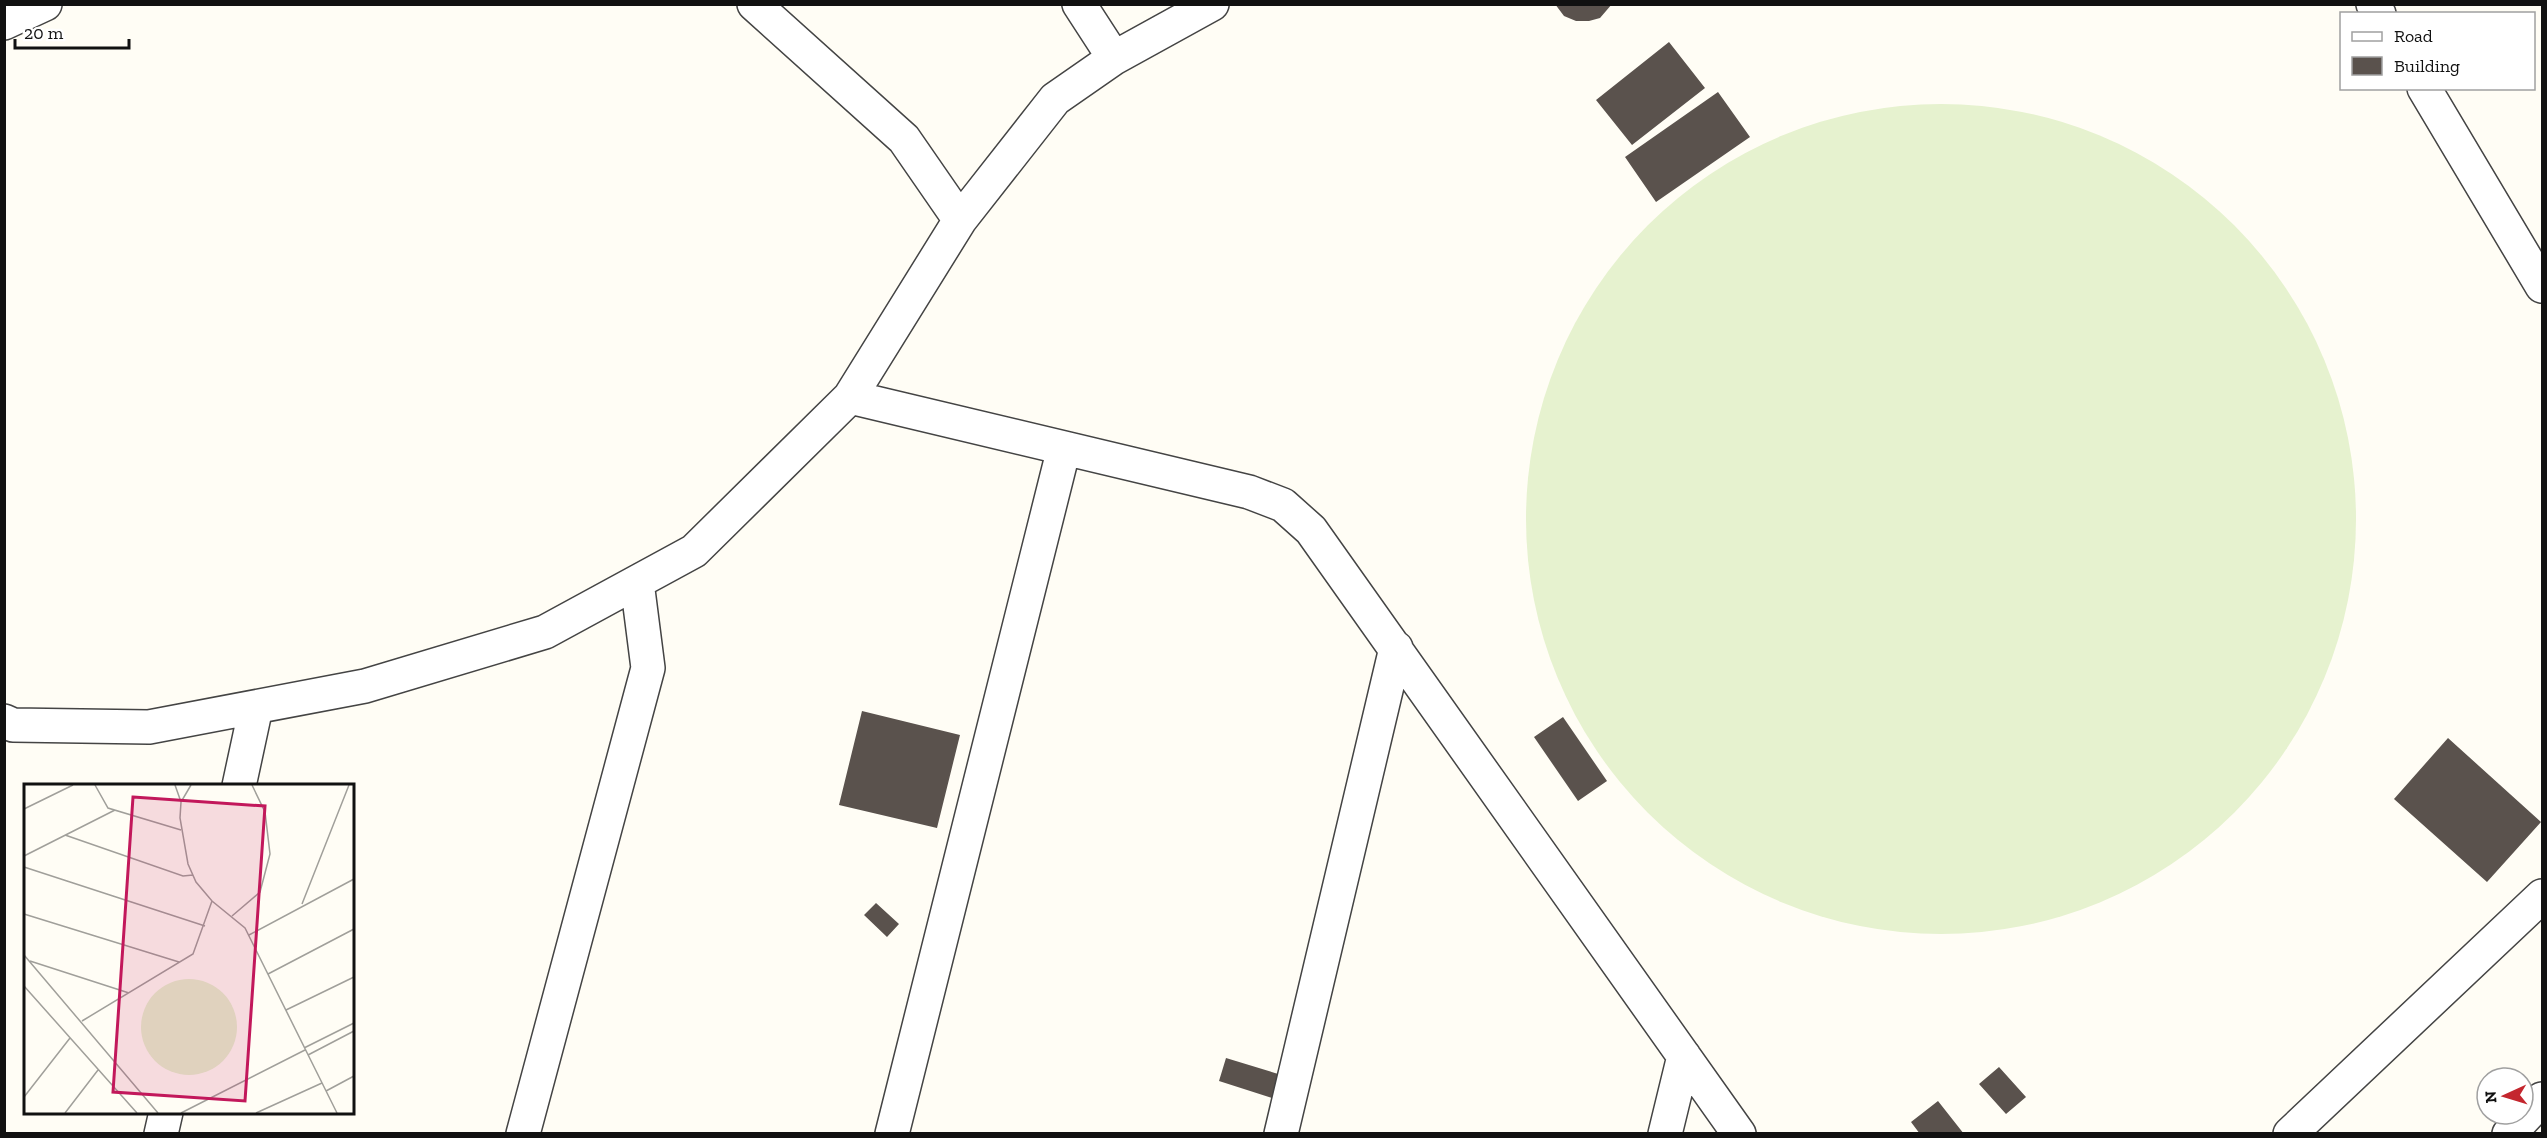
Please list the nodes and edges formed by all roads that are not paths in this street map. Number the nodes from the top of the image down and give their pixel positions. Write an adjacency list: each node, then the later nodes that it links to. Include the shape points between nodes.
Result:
1 (45, 4): 5 (street)
2 (753, 4): 8 (street, via 904,139)
3 (1078, 4): 6 (street)
4 (1212, 4): 6 (street)
5 (4, 23)
6 (1114, 58): 8 (street, via 1055,99)
7 (2425, 90): 9 (street)
8 (960, 220): 10 (street)
9 (2542, 286)
10 (850, 397): 11 (street); 12 (street, via 694,551)
11 (1064, 448): 13 (street, via 1249,492 1283,505 1311,530); 23 (street)
12 (637, 582): 14 (street, via 545,632 365,686); 22 (street, via 648,668)
13 (1396, 648): 18 (street); 24 (street)
14 (256, 707): 15 (street, via 149,727); 16 (street)
15 (7, 725)
16 (239, 784)
17 (2542, 896): 27 (street)
18 (1684, 1056): 25 (street); 26 (street)
19 (2542, 1100): 28 (street)
20 (165, 1114): 21 (street)
21 (161, 1134)
22 (523, 1134)
23 (892, 1134)
24 (1281, 1134)
25 (1665, 1134)
26 (1739, 1134)
27 (2290, 1134)
28 (2509, 1134)

